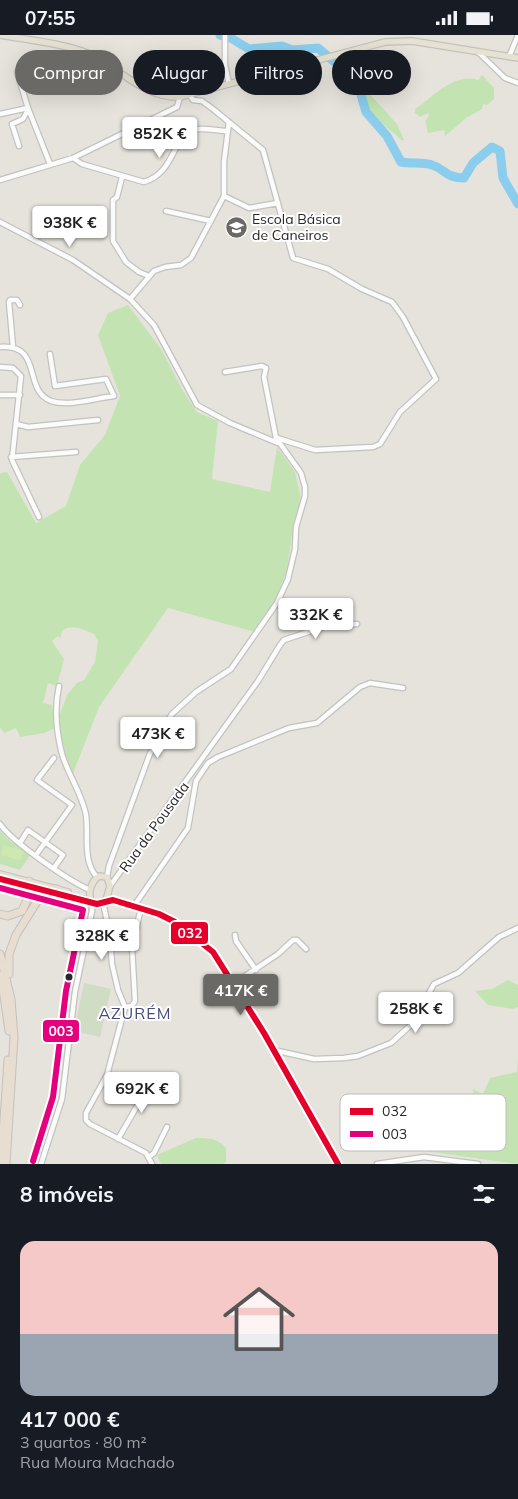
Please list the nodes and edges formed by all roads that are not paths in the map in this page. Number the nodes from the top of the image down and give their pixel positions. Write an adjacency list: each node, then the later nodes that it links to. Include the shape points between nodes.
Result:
1 (0, 35): 15 (main road, via 86,53 159,95)
2 (226, 35): 9 (street, via 225,65)
3 (518, 35): 5 (street)
4 (478, 52): 5 (main road); 7 (street); 9 (main road, via 399,41)
5 (509, 57): 6 (main road)
6 (518, 58)
7 (505, 78): 8 (street); 11 (street)
8 (518, 83)
9 (229, 84): 10 (main road)
10 (225, 85)
11 (518, 87)
12 (24, 95): 16 (street)
13 (186, 95): 15 (main road)
14 (189, 95): 18 (street)
15 (180, 97): 21 (street, via 177,107)
16 (28, 109): 17 (street); 20 (street, via 23,119 12,125); 22 (street)
17 (0, 114)
18 (229, 122): 19 (street); 26 (street, via 263,150)
19 (228, 131): 23 (street, via 194,130 184,135 166,167 151,180 144,182); 25 (street)
20 (19, 146)
21 (74, 158): 22 (street); 23 (street, via 82,164)
22 (50, 163): 24 (street)
23 (122, 177): 30 (street, via 117,197 112,200 113,241 126,262)
24 (0, 180)
25 (224, 196): 26 (street, via 249,209); 28 (street)
26 (278, 203): 42 (street, via 293,258 328,269 392,302 436,379 400,412 380,444 373,447 315,450)
27 (166, 211): 28 (street)
28 (211, 221): 30 (street, via 187,263 160,268)
29 (0, 222): 31 (street, via 73,260)
30 (149, 276): 31 (street)
31 (130, 299): 43 (street, via 154,325 197,405)
32 (20, 305): 34 (street, via 17,300 9,302)
33 (0, 347): 34 (street)
34 (13, 347): 35 (street, via 29,361 38,390 50,400 66,402 114,396 106,379 54,386)
35 (50, 354)
36 (0, 367): 39 (street, via 8,366 18,371 22,381)
37 (225, 372): 42 (street, via 266,367 264,377)
38 (0, 395): 39 (street)
39 (20, 395): 41 (street)
40 (98, 420): 41 (street, via 28,427)
41 (16, 424): 45 (street)
42 (276, 438): 43 (street)
43 (280, 444): 57 (street, via 301,473 305,487 288,579 277,603 232,669 196,692 172,714 160,733)
44 (76, 452): 45 (street)
45 (12, 457): 46 (street, via 13,466)
46 (39, 517)
47 (357, 624): 58 (street, Rua da Pousada, via 326,626 284,640)
48 (59, 686): 57 (street, via 55,705 62,754 85,812 88,861)
49 (403, 688): 68 (street, via 370,683 360,687 317,723 289,729 208,763 196,781 188,828)
50 (54, 758): 52 (street, via 37,780 72,805)
51 (0, 824): 53 (street)
52 (45, 842): 53 (street, via 28,830); 54 (street); 55 (street, via 63,855)
53 (20, 843): 54 (street)
54 (36, 855): 55 (street)
55 (54, 867): 65 (street)
56 (0, 874): 60 (main road)
57 (104, 877): 58 (street, Rua da Pousada); 63 (main road); 65 (main road)
58 (117, 878): 63 (street, Rua da Pousada)
59 (0, 879): 61 (main road)
60 (29, 881): 62 (highway); 64 (main road)
61 (17, 884): 62 (main road); 67 (highway, via 27,891)
62 (35, 888): 64 (highway); 67 (highway); 70 (highway)
63 (110, 888): 65 (main road); 66 (main road)
64 (57, 892): 65 (main road); 70 (highway, via 42,897)
65 (95, 899): 66 (main road); 80 (street, via 110,936 112,964); 88 (street, via 75,992 62,1099)
66 (113, 900): 68 (main road)
67 (28, 901): 71 (highway, via 16,915)
68 (134, 906): 69 (main road)
69 (141, 908): 78 (main road, via 167,917 204,944 216,956); 80 (street, via 132,947 135,1001 132,1006)
70 (32, 909): 79 (highway, via 10,947)
71 (0, 914)
72 (518, 928): 81 (street, via 499,937 458,973 434,984 412,1024 391,1043 344,1058 314,1059)
73 (235, 935): 76 (street)
74 (306, 949): 76 (street, via 297,940 292,940)
75 (0, 954): 79 (highway)
76 (256, 970): 78 (street)
77 (0, 973): 86 (highway, via 9,1036)
78 (233, 984): 81 (main road)
79 (11, 999): 87 (highway, via 14,1050)
80 (124, 1007): 84 (street, via 107,1075 86,1113 90,1124)
81 (275, 1052): 90 (main road)
82 (148, 1082): 84 (street)
83 (168, 1127): 85 (street, via 154,1153)
84 (118, 1139): 85 (street)
85 (148, 1157): 89 (street)
86 (1, 1164)
87 (6, 1164)
88 (41, 1164)
89 (152, 1164)
90 (338, 1164)
91 (377, 1164): 92 (street, via 424,1157)
92 (478, 1164)

